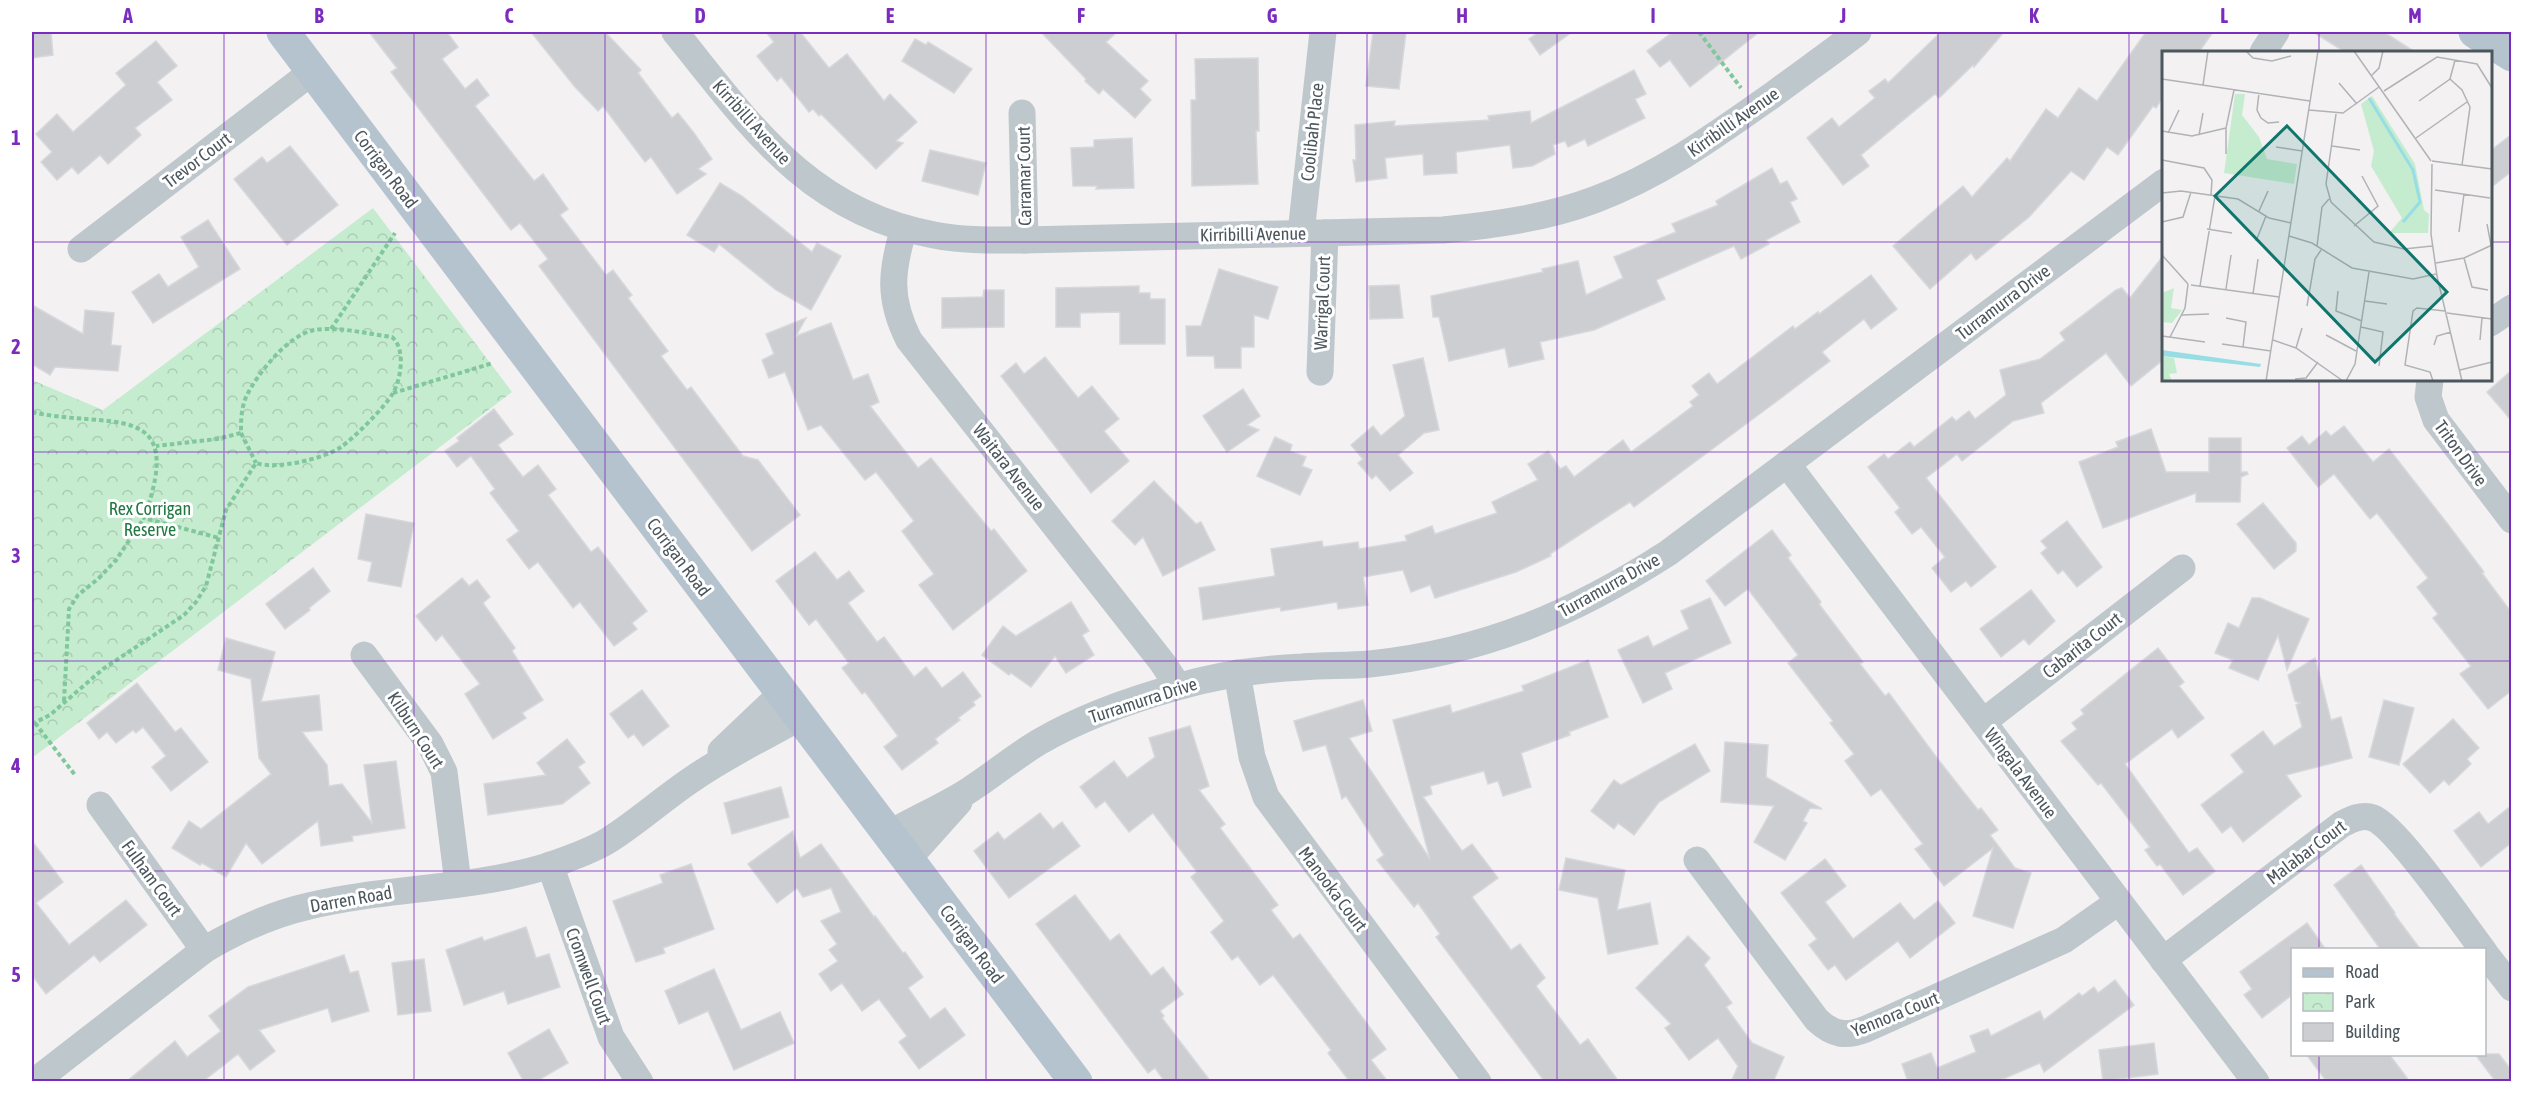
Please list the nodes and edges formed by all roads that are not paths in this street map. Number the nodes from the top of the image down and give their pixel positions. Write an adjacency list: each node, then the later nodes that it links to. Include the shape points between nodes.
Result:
1 (283, 32): 9 (main road, Corrigan Road)
2 (677, 32): 12 (street, Kirribilli Avenue, via 759,135 795,170 855,210)
3 (1323, 32): 13 (street, Coolibah Place)
4 (1858, 32): 13 (street, Kirribilli Avenue, via 1694,151 1646,178 1593,200 1491,226)
5 (2277, 32): 7 (street)
6 (2475, 32): 8 (main road)
7 (2264, 51)
8 (2511, 55)
9 (313, 71): 15 (street, Trevor Court); 26 (main road, Corrigan Road)
10 (1022, 113): 14 (street, Carramar Court)
11 (2162, 183): 20 (street, Turramurra Drive)
12 (903, 228): 14 (street, Kirribilli Avenue, via 957,238); 25 (street, Waitara Avenue, via 893,292 900,323 909,340)
13 (1313, 233): 14 (street, Kirribilli Avenue); 18 (street, Warrigal Court)
14 (1025, 240)
15 (81, 249)
16 (2511, 308): 17 (street)
17 (2492, 322)
18 (1320, 372)
19 (2430, 381): 21 (street, Triton Drive, via 2428,397 2436,420)
20 (1787, 464): 24 (street, Turramurra Drive, via 1668,553 1578,606 1526,628 1418,658); 27 (street, Wingala Avenue)
21 (2511, 520)
22 (2182, 568): 27 (street, Cabarita Court)
23 (364, 655): 32 (street, Kilburn Court, via 430,744 444,772)
24 (1237, 673): 25 (street, Turramurra Drive); 42 (street, Manooka Court, via 1252,757 1266,797)
25 (1178, 686): 29 (street, Turramurra Drive, via 1079,721 1019,755)
26 (791, 705): 29 (main road, Corrigan Road); 31 (street, Darren Road, via 607,841)
27 (1983, 722): 33 (street, Wingala Avenue)
28 (100, 805): 35 (street, Fulham Court)
29 (898, 846): 41 (main road, Corrigan Road)
30 (1697, 860): 33 (street, Yennora Court, via 1817,1020 1843,1035 1853,1035 2045,950)
31 (550, 865): 32 (street, Darren Road, via 496,879); 40 (street, Cromwell Court, via 611,1037)
32 (458, 883): 35 (street, Darren Road, via 307,906 264,921)
33 (2118, 902): 37 (street, Wingala Avenue)
34 (2481, 948): 37 (street, Malabar Court, via 2395,834 2374,818 2364,816 2342,824)
35 (204, 951): 39 (street, Darren Road)
36 (2486, 955): 38 (street, Malabar Court)
37 (2163, 960): 43 (street, Wingala Avenue)
38 (2511, 988)
39 (34, 1082)
40 (639, 1082)
41 (1076, 1082)
42 (1478, 1082)
43 (2256, 1082)

